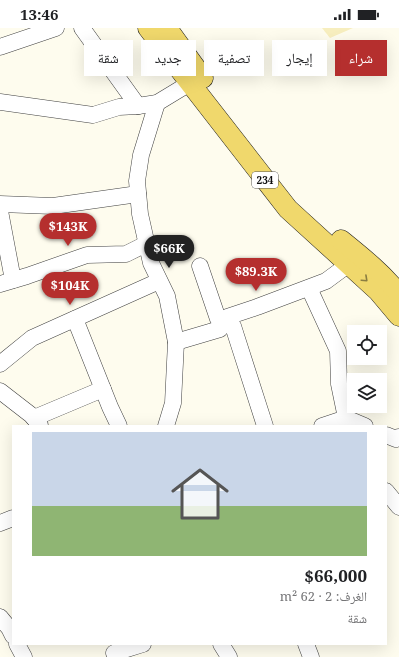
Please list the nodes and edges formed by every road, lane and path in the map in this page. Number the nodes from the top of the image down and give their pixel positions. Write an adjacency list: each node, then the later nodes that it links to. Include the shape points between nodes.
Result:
1 (56, 28): 5 (street)
2 (82, 28): 9 (street)
3 (148, 28): 6 (main road, 234)
4 (167, 28): 19 (main road, 234, via 297,203 364,259)
5 (0, 47)
6 (190, 83): 8 (street); 14 (main road, 234, via 288,209)
7 (0, 102): 9 (street, via 93,115 119,107)
8 (157, 103): 9 (street); 10 (street, via 142,155 137,181)
9 (138, 106)
10 (138, 194): 11 (street, via 53,206); 13 (street)
11 (0, 204)
12 (0, 211): 17 (street)
13 (146, 244): 16 (street); 17 (street, via 126,254 87,255)
14 (349, 264): 18 (street, via 326,281); 20 (main road, 234, one-way to 20, via 378,291)
15 (200, 266): 22 (street, via 218,319)
16 (159, 281): 21 (street); 23 (street, via 167,296)
17 (7, 282)
18 (308, 288): 22 (street, via 227,317); 28 (street, via 338,351 339,384)
19 (399, 294)
20 (399, 316)
21 (75, 319): 24 (street, via 32,338); 25 (street)
22 (224, 322): 23 (street, via 220,329); 31 (street, via 234,326)
23 (176, 342): 30 (street, via 173,403)
24 (0, 364)
25 (103, 389): 27 (street); 29 (street)
26 (0, 391): 27 (street)
27 (38, 422)
28 (348, 422): 32 (street); 33 (street)
29 (119, 425)
30 (166, 425)
31 (265, 425)
32 (328, 425)
33 (361, 425)
34 (387, 435): 35 (street, via 396,439)
35 (399, 437)
36 (387, 492): 37 (street)
37 (399, 507)
38 (12, 518): 39 (street)
39 (0, 523)
40 (18, 645): 45 (street)
41 (138, 645): 44 (street)
42 (222, 645): 46 (street)
43 (306, 645): 47 (street)
44 (113, 651)
45 (24, 657)
46 (229, 657)
47 (311, 657)

